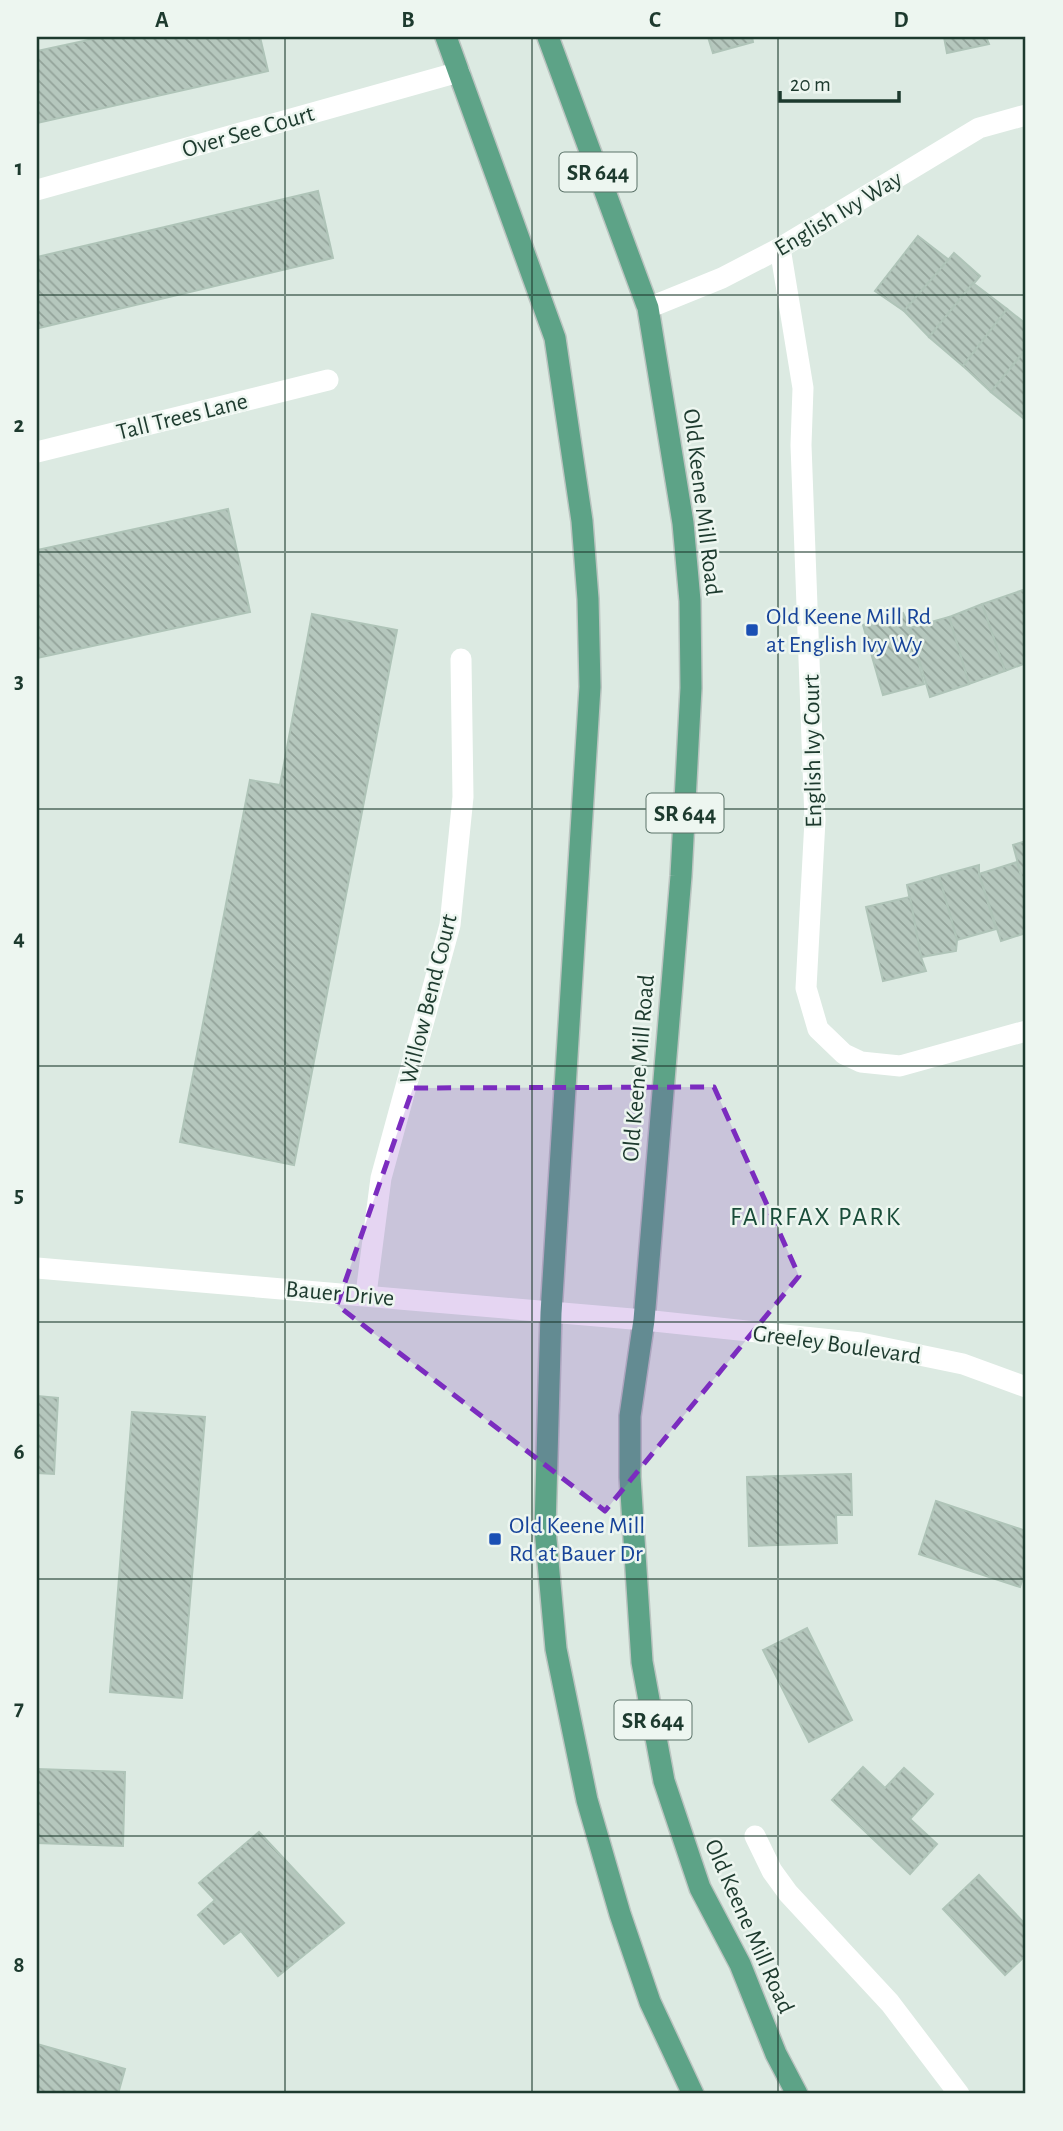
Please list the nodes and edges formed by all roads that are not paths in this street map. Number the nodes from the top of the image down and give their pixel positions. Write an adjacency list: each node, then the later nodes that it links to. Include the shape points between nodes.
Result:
1 (446, 37): 3 (main road)
2 (548, 37): 7 (main road, Old Keene Mill Road / SR 644)
3 (459, 72): 5 (street, Over See Court); 14 (main road, via 555,338 582,521 588,599 590,687)
4 (1026, 115): 6 (street, English Ivy Way, via 979,128)
5 (37, 190)
6 (780, 248): 7 (street, English Ivy Way); 11 (street, English Ivy Court, via 803,388 815,820 806,988 818,1029 844,1054 861,1062 900,1066)
7 (648, 308): 15 (main road, Old Keene Mill Road / SR 644, via 683,523 691,688 681,876)
8 (328, 380): 9 (street, Tall Trees Lane)
9 (37, 452)
10 (461, 659): 13 (street, Willow Bend Court, via 463,797 450,925 381,1178)
11 (1026, 1031)
12 (37, 1268): 13 (street, Bauer Drive)
13 (366, 1294): 14 (street, Bauer Drive)
14 (551, 1313): 15 (street, Bauer Drive); 18 (main road, via 545,1529 556,1649 587,1800 620,1914 650,2002)
15 (644, 1320): 16 (street, Greeley Boulevard, via 861,1343 963,1364); 19 (main road, Old Keene Mill Road / SR 644, via 631,1416 631,1477 642,1662 664,1780 700,1888)
16 (1026, 1387)
17 (755, 1836): 20 (street, Old Keene Mill Road, via 788,1893 890,2003)
18 (693, 2094)
19 (797, 2094)
20 (959, 2094)

